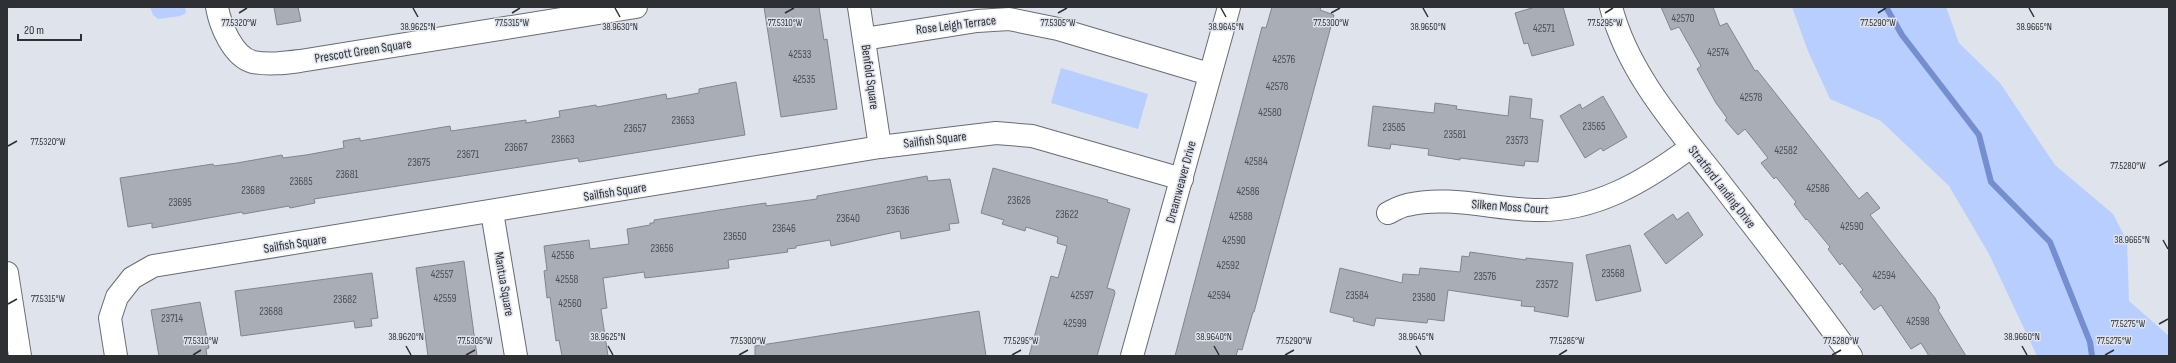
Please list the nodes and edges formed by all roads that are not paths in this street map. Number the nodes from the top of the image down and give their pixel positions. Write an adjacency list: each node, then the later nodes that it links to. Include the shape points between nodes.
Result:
1 (217, 7): 2 (street, Prescott Green Square, via 225,34 235,49 252,62 267,64 300,61)
2 (636, 7)
3 (859, 7): 6 (street, Benfold Square)
4 (1229, 7): 7 (street, Dreamweaver Drive)
5 (1611, 7): 9 (street, Stratford Landing Drive, via 1616,24 1639,72)
6 (864, 39): 7 (street, Rose Leigh Terrace, via 977,21 1009,19 1058,29); 8 (street, Benfold Square)
7 (1210, 74): 10 (street, Dreamweaver Drive)
8 (880, 147): 10 (street, Sailfish Square, via 996,133 1032,136); 11 (street, Sailfish Square)
9 (1691, 147): 12 (street, Silken Moss Court, via 1646,179 1612,196 1575,206 1555,210 1533,210 1425,202 1406,205); 18 (street, Stratford Landing Drive)
10 (1182, 179): 17 (street, Dreamweaver Drive)
11 (492, 212): 15 (street, Sailfish Square, via 153,266 132,278 117,298 110,318); 16 (street, Mantua Square)
12 (1388, 213)
13 (7, 274): 14 (street)
14 (20, 356)
15 (116, 356)
16 (516, 356)
17 (1132, 356)
18 (1851, 356)

